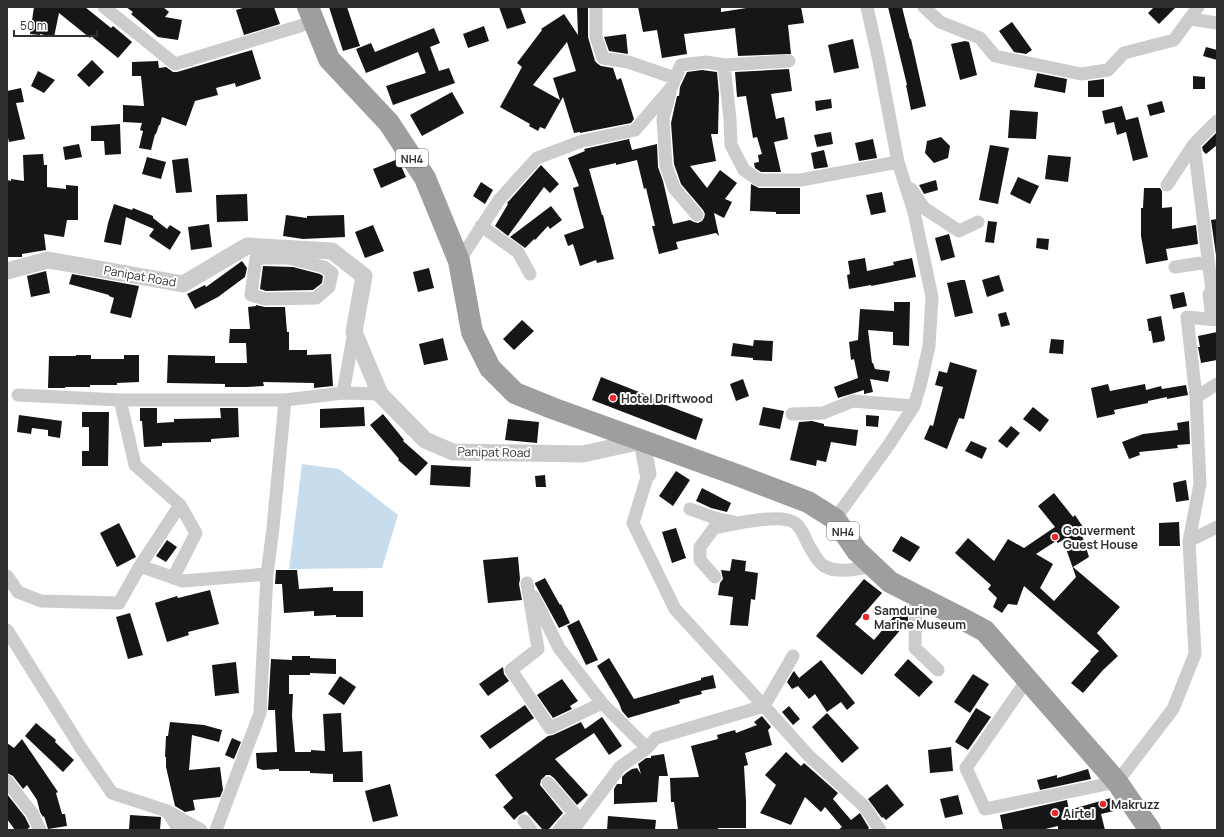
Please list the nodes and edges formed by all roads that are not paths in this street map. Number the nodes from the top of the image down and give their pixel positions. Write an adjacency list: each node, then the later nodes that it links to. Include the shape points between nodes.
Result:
1 (104, 7): 6 (street, via 175,64)
2 (596, 7): 11 (street, via 596,37 603,58 628,62)
3 (867, 7): 14 (street)
4 (924, 7): 7 (street, via 940,22 980,38 995,56 1081,74 1108,70 1124,53 1174,40)
5 (1198, 7): 7 (street)
6 (311, 14): 21 (highway, NH4, via 329,59 389,123 425,178)
7 (1190, 18): 8 (street)
8 (1217, 23)
9 (789, 61): 10 (street)
10 (724, 65): 11 (street, via 706,62 681,65); 14 (street, via 731,145 744,170 759,180 801,180)
11 (673, 83): 17 (street, via 663,118 666,166 674,188); 19 (street, via 635,130 582,141 537,158 499,200)
12 (1217, 121): 13 (street)
13 (1194, 144): 16 (street); 22 (street)
14 (898, 162): 15 (street)
15 (903, 178): 18 (street, via 924,208 959,231); 35 (street, via 914,212 932,297 929,346)
16 (1167, 185)
17 (697, 214)
18 (978, 222)
19 (481, 226): 21 (street); 25 (street, via 518,252)
20 (289, 253): 20 (street, via 324,267 332,274 329,287 316,298 265,299 251,295 256,258); 24 (street, Panipat Road, via 247,246 183,284 48,260); 27 (street, Panipat Road, via 332,251 364,276)
21 (459, 261): 37 (highway, NH4, via 472,332 490,368 515,393)
22 (1208, 262): 23 (street); 26 (street, via 1212,291 1209,294)
23 (1175, 268)
24 (7, 271)
25 (530, 274)
26 (1215, 320): 32 (street, via 1186,317)
27 (354, 332): 29 (street); 30 (street, Panipat Road)
28 (1217, 384): 32 (street)
29 (343, 393): 30 (street); 34 (street)
30 (380, 394): 37 (street, Panipat Road, via 425,440 453,452 583,454)
31 (18, 395): 33 (street)
32 (1196, 397): 44 (street, via 1200,484)
33 (120, 400): 34 (street); 39 (street, via 134,465)
34 (285, 400): 47 (street)
35 (914, 406): 36 (street, via 853,401 823,414); 41 (street)
36 (792, 414)
37 (642, 441): 38 (street); 41 (highway, NH4, via 808,502)
38 (648, 474): 57 (street, via 633,523 675,609)
39 (180, 505): 45 (street); 50 (street, via 196,533)
40 (690, 509): 42 (street)
41 (835, 519): 46 (highway, NH4, via 857,551)
42 (737, 523): 46 (street, via 779,518 795,522 823,566 839,570); 49 (street, via 714,528 700,547 700,560)
43 (1217, 527): 44 (street)
44 (1189, 541): 60 (street, via 1194,654 1173,710)
45 (140, 566): 48 (street, via 119,604 41,601 18,592); 50 (street)
46 (872, 566): 51 (highway, NH4, via 890,582)
47 (267, 574): 50 (street, via 183,581); 67 (street, via 260,713)
48 (7, 576)
49 (715, 577)
50 (173, 578)
51 (916, 596): 54 (street, via 916,648); 55 (highway, NH4, via 985,631)
52 (7, 630): 62 (street, via 112,793)
53 (793, 656): 57 (street)
54 (938, 670)
55 (1028, 680): 60 (highway, NH4); 60 (street, via 966,768 985,809)
56 (602, 703): 56 (street, via 559,648 527,584 538,649 511,670 550,728); 58 (street)
57 (764, 706): 58 (street, via 656,738); 69 (street, via 808,755 865,807)
58 (648, 748): 63 (street, via 620,767)
59 (7, 781): 64 (street, via 32,813)
60 (1117, 782): 70 (highway, NH4)
61 (548, 783): 63 (street)
62 (167, 811): 65 (street); 66 (street)
63 (576, 821): 68 (street)
64 (40, 830)
65 (179, 830)
66 (201, 830)
67 (216, 830)
68 (559, 830)
69 (880, 830)
70 (1150, 830)

